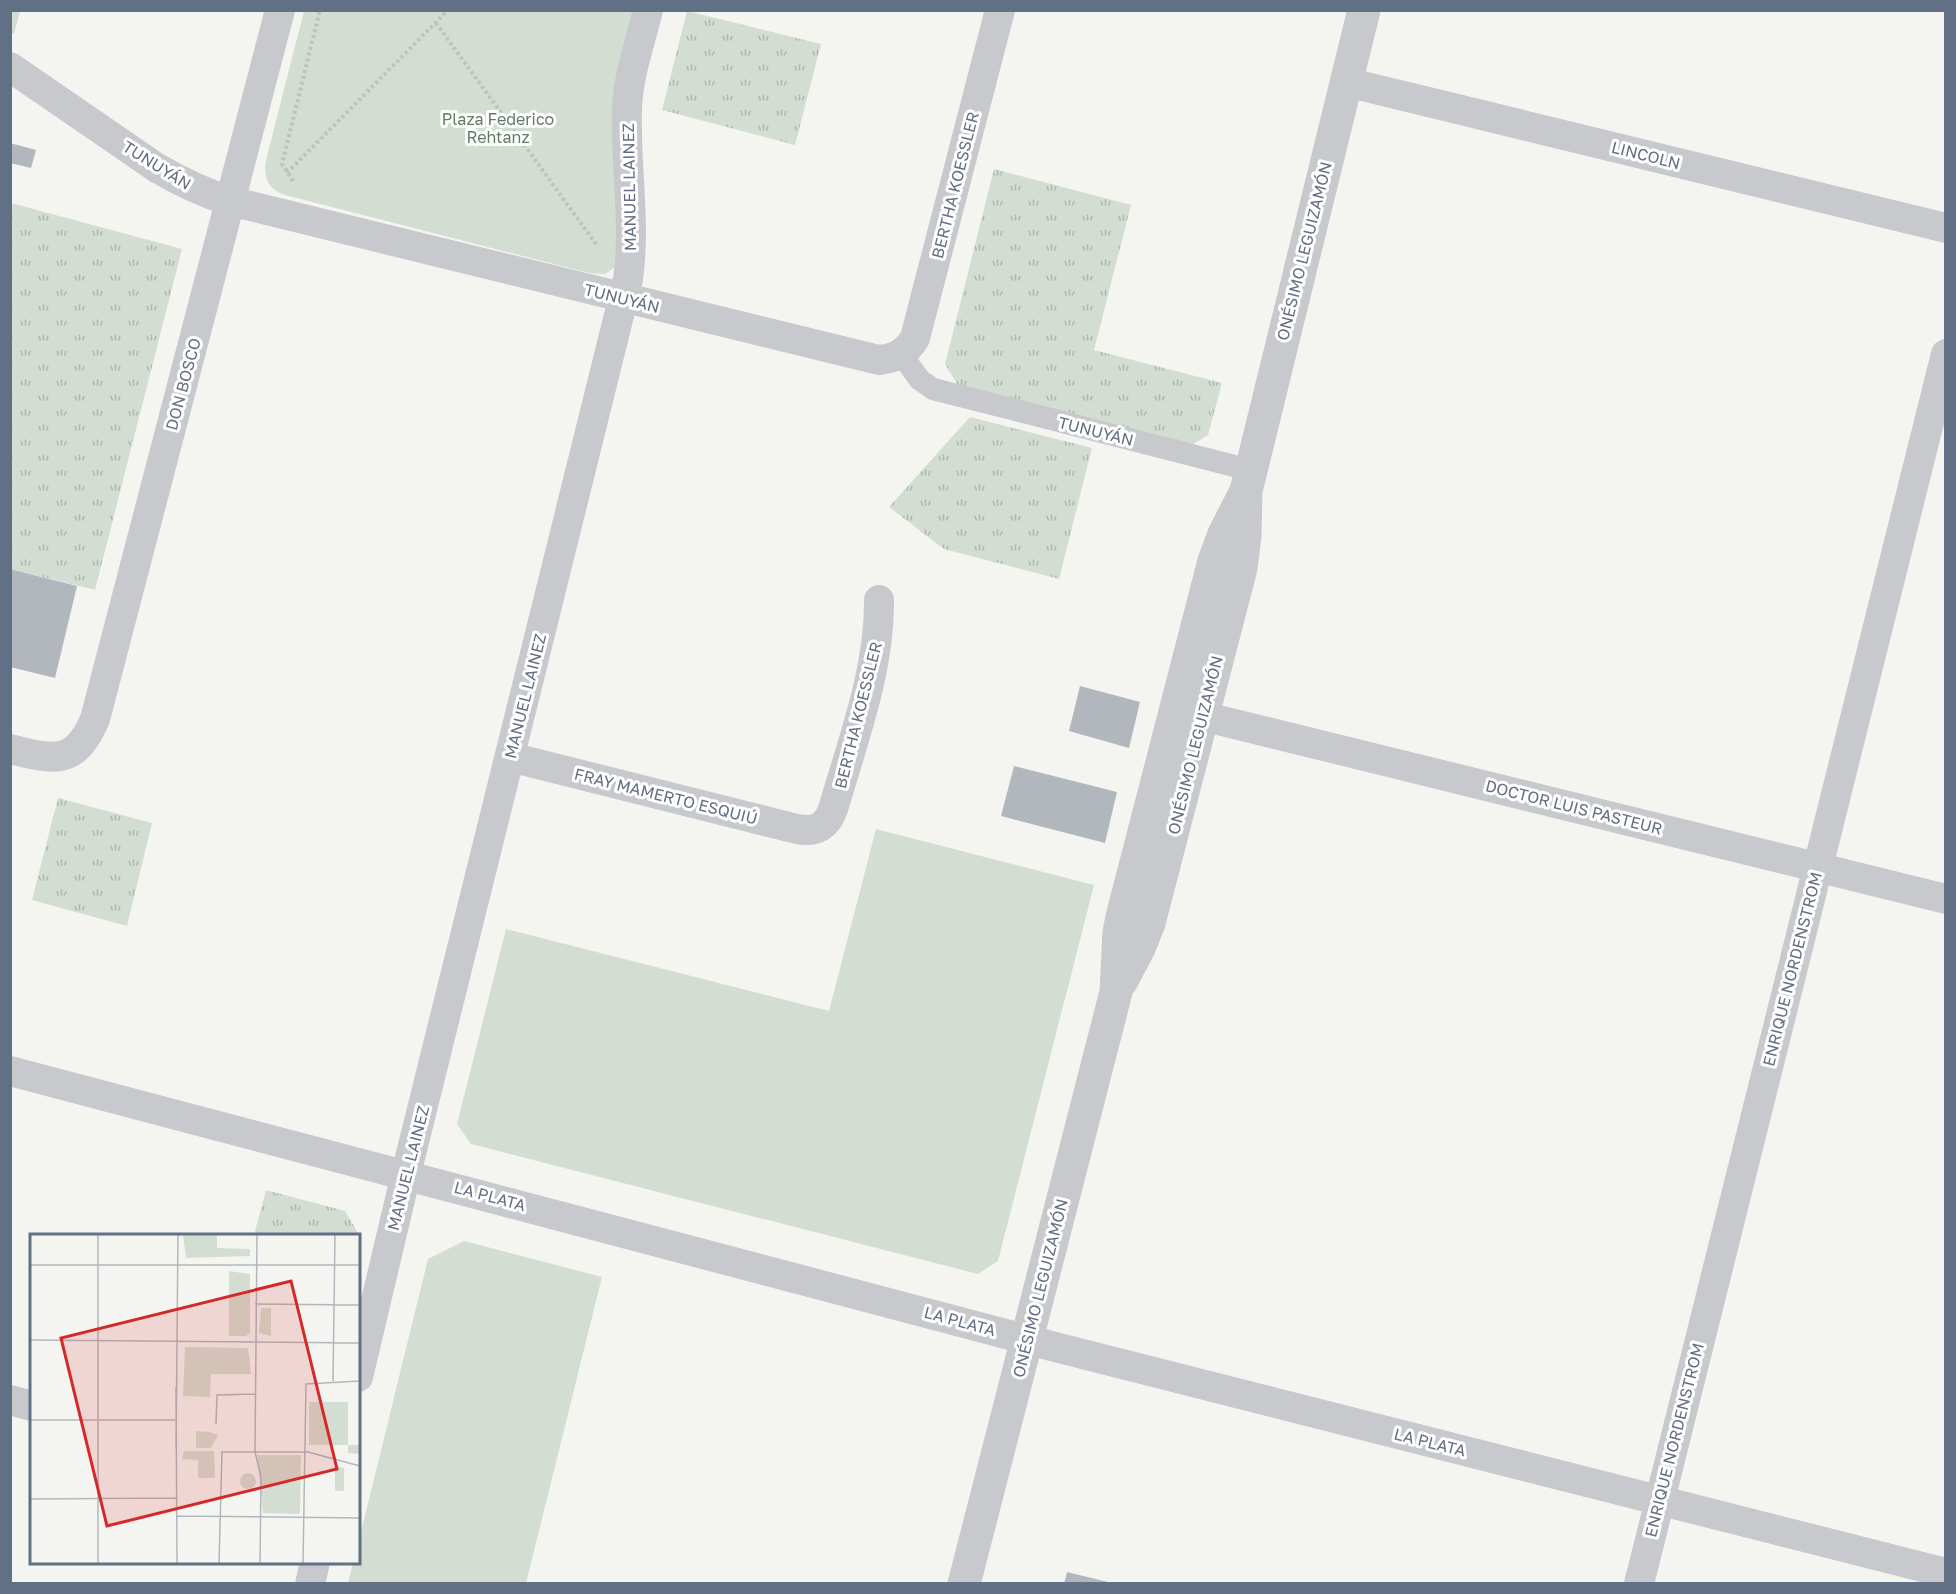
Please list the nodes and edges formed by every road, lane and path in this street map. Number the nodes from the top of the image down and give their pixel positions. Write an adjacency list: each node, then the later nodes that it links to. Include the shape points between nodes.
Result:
1 (280, 10): 12 (street, DON BOSCO)
2 (320, 10): 10 (path, via 282,164)
3 (448, 10): 7 (path)
4 (648, 10): 15 (street, MANUEL LAINEZ, via 627,106 632,234)
5 (1000, 10): 16 (street, BERTHA KOESSLER, via 918,327)
6 (1364, 10): 9 (street, ONÉSIMO LEGUIZAMÓN)
7 (436, 23): 10 (path); 14 (path)
8 (10, 67): 12 (street, TUNUYÁN, via 172,177)
9 (1346, 82): 13 (street, LINCOLN); 18 (street, ONÉSIMO LEGUIZAMÓN)
10 (287, 172): 11 (path)
11 (293, 182)
12 (230, 201): 15 (street, TUNUYÁN); 21 (street, DON BOSCO, via 95,719 85,741 62,756)
13 (1946, 228)
14 (600, 249)
15 (623, 298): 16 (street, TUNUYÁN, via 867,358 879,360); 22 (street, MANUEL LAINEZ)
16 (902, 354): 18 (street, TUNUYÁN, via 920,380 933,390)
17 (1946, 354): 24 (street, ENRIQUE NORDENSTROM)
18 (1248, 481): 20 (street, ONÉSIMO LEGUIZAMÓN, via 1244,552); 26 (street, ONÉSIMO LEGUIZAMÓN, via 1211,572 1122,917)
19 (879, 600): 23 (street, BERTHA KOESSLER, via 874,660 834,806)
20 (1202, 716): 24 (street, DOCTOR LUIS PASTEUR); 26 (street, ONÉSIMO LEGUIZAMÓN, via 1149,923)
21 (10, 749)
22 (510, 757): 23 (street, FRAY MAMERTO ESQUIÚ, via 797,829 815,830); 28 (street, MANUEL LAINEZ)
23 (822, 826)
24 (1818, 867): 25 (street, DOCTOR LUIS PASTEUR); 33 (street, ENRIQUE NORDENSTROM)
25 (1946, 898)
26 (1116, 992): 29 (street, ONÉSIMO LEGUIZAMÓN)
27 (10, 1071): 28 (street, LA PLATA)
28 (406, 1174): 29 (street, LA PLATA); 30 (street, MANUEL LAINEZ)
29 (1027, 1339): 33 (street, LA PLATA); 37 (street, ONÉSIMO LEGUIZAMÓN)
30 (360, 1369)
31 (10, 1400): 32 (street)
32 (30, 1405)
33 (1659, 1501): 35 (street, LA PLATA); 38 (street, ENRIQUE NORDENSTROM)
34 (315, 1564): 36 (street)
35 (1946, 1573)
36 (310, 1584)
37 (964, 1584)
38 (1639, 1584)

